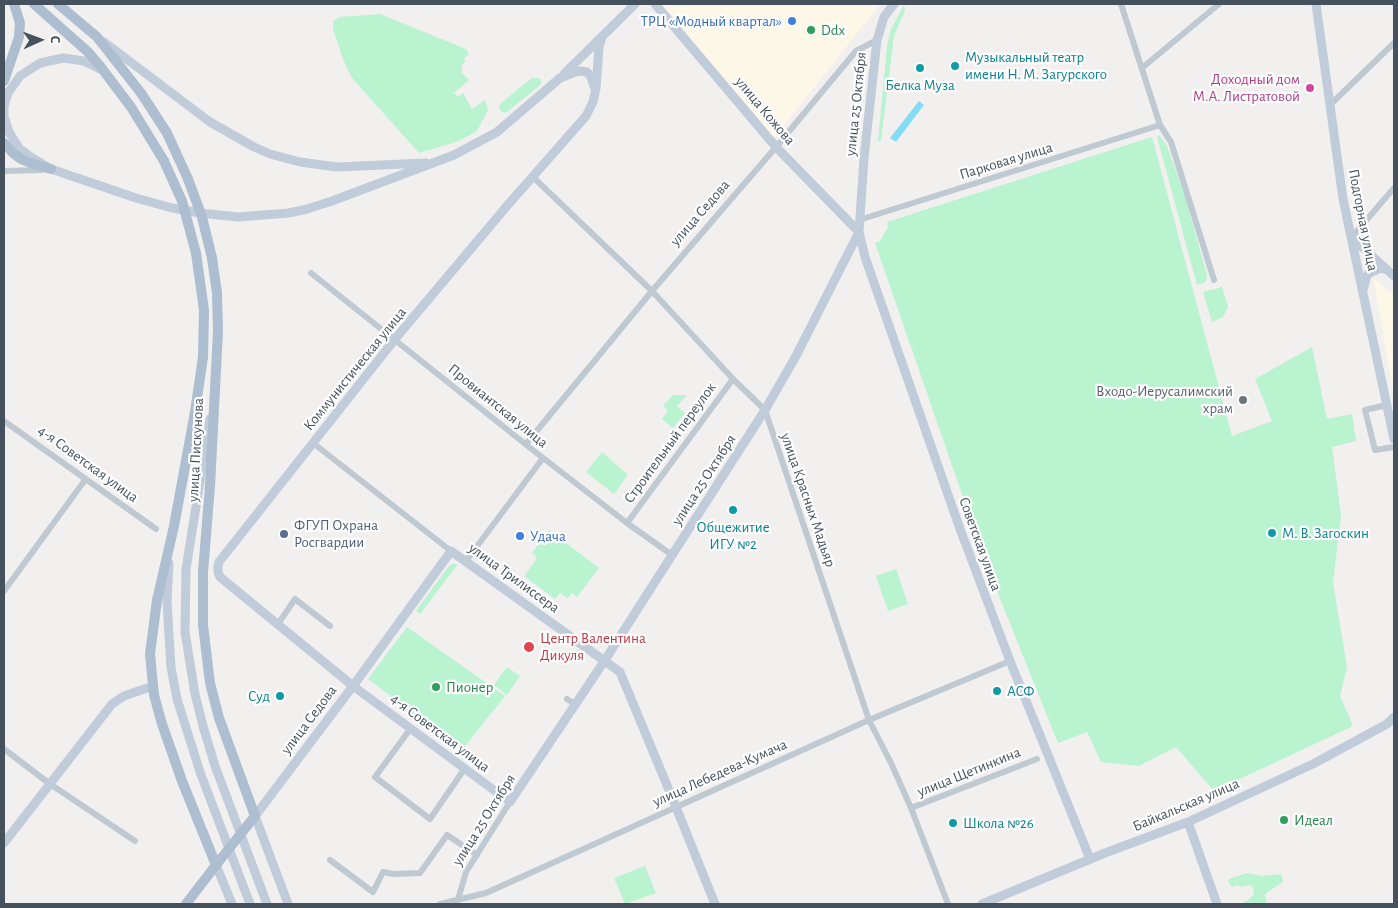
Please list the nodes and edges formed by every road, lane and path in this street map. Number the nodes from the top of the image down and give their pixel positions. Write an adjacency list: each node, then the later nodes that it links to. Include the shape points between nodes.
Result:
1 (14, 4): 17 (main road, via 20,23 19,36)
2 (34, 4): 15 (main road, via 88,52)
3 (58, 4): 10 (main road)
4 (635, 4): 11 (main road)
5 (655, 4): 22 (main road, улица Кожова)
6 (894, 4): 12 (main road, via 884,17)
7 (1122, 4): 14 (street)
8 (1219, 4): 14 (street)
9 (1316, 4): 19 (main road, Подгорная улица)
10 (97, 37): 23 (main road, via 214,125 270,154 337,167); 39 (main road, bridge, via 141,93 167,133 202,217 212,258 218,305)
11 (602, 37): 16 (main road); 18 (main road, Коммунистическая улица, via 598,47)
12 (877, 40): 22 (street, улица Седова, via 856,51); 28 (main road, улица 25 Октября)
13 (1394, 42): 19 (street)
14 (1142, 68): 20 (street)
15 (104, 72): 24 (main road, via 84,61 52,59 26,71 11,87 4,106 9,132 25,153); 50 (main road, bridge, via 131,107 164,161 182,201 196,253 204,310 203,357)
16 (560, 78): 18 (main road, via 576,71 587,72 593,82); 23 (main road, via 497,132)
17 (4, 81)
18 (593, 102): 26 (main road, Коммунистическая улица, via 586,116)
19 (1331, 104): 30 (main road, Подгорная улица, via 1343,198)
20 (1160, 125): 28 (street, Парковая улица); 34 (street, via 1171,142)
21 (4, 142): 24 (main road, via 21,159)
22 (776, 147): 29 (main road, улица Кожова); 36 (street, улица Седова)
23 (437, 162): 24 (main road, via 307,209 253,217 172,208)
24 (51, 169): 25 (street)
25 (4, 171)
26 (533, 177): 36 (street, улица Красных Мадьяр); 37 (main road, Коммунистическая улица)
27 (1394, 188): 30 (street)
28 (859, 220): 29 (main road, улица 25 Октября)
29 (859, 232): 41 (main road, улица 25 Октября); 59 (main road, Советская улица, via 960,529)
30 (1352, 238): 31 (main road); 35 (main road, Подгорная улица)
31 (1387, 270): 33 (main road); 35 (main road, via 1381,268 1369,273)
32 (311, 273): 37 (street, Провиантская улица)
33 (1394, 276)
34 (1214, 280)
35 (1363, 290): 40 (main road, Подгорная улица)
36 (652, 291): 38 (street, улица Красных Мадьяр); 45 (street, улица Седова)
37 (395, 339): 44 (main road, Коммунистическая улица); 45 (street, Провиантская улица)
38 (733, 379): 41 (street, улица Красных Мадьяр); 49 (street, Строительный переулок)
39 (214, 392): 74 (main road, улица Пискунова, via 202,595 205,656 219,718); 86 (main road, улица Пискунова, via 186,569 185,632 194,694 205,734)
40 (1387, 405): 43 (main road, Подгорная улица); 46 (street, via 1365,410 1375,450)
41 (765, 410): 53 (main road, улица 25 Октября); 65 (street, улица Красных Мадьяр)
42 (4, 421): 48 (street, 4-я Советская улица)
43 (1394, 439)
44 (313, 443): 52 (street, улица Трилиссера); 56 (main road, Коммунистическая улица, via 218,566 220,577)
45 (526, 444): 47 (street, Провиантская улица)
46 (1394, 447)
47 (543, 458): 49 (street, Провиантская улица); 54 (street)
48 (85, 480): 51 (street, 4-я Советская улица); 55 (street)
49 (627, 523): 53 (street, Провиантская улица)
50 (174, 526): 60 (main road, via 153,624 150,654); 85 (main road, via 167,601 177,699 200,772)
51 (156, 529)
52 (452, 551): 54 (main road, улица Трилиссера); 61 (main road, улица Седова)
53 (672, 556): 58 (main road, улица 25 Октября)
54 (466, 561): 58 (main road, улица Трилиссера)
55 (4, 592)
56 (278, 624): 57 (street, via 295,599); 61 (main road, Коммунистическая улица)
57 (330, 626)
58 (605, 660): 63 (main road, улица 25 Октября); 72 (main road, улица Трилиссера, via 620,672)
59 (1010, 661): 65 (street, улица Лебедева-Кумача); 79 (main road, Советская улица)
60 (153, 686): 70 (main road, via 124,696 112,704); 81 (main road, via 172,754)
61 (353, 686): 66 (main road, 4-я Советская улица); 74 (main road, улица Седова)
62 (567, 699): 63 (street)
63 (576, 705): 71 (main road, улица 25 Октября)
64 (1394, 717): 75 (main road, Байкальская улица, via 1387,724 1313,764)
65 (869, 720): 72 (street, улица Лебедева-Кумача); 73 (street, улица Красных Мадьяр)
66 (411, 728): 69 (main road, 4-я Советская улица); 69 (street, via 375,777 430,819)
67 (4, 749): 70 (street)
68 (1037, 759): 73 (street, улица Щетинкина)
69 (465, 768): 71 (main road, 4-я Советская улица)
70 (50, 784): 76 (street); 77 (main road)
71 (510, 802): 78 (street, улица 25 Октября)
72 (676, 807): 82 (street, улица Лебедева-Кумача, via 486,893); 89 (main road, улица Трилиссера)
73 (910, 808): 90 (street, улица Красных Мадьяр)
74 (255, 816): 81 (main road, улица Седова, bridge); 87 (main road, улица Пискунова)
75 (1188, 822): 79 (main road, Байкальская улица); 92 (main road)
76 (135, 841)
77 (4, 843)
78 (477, 855): 80 (street, via 447,835 420,873 383,872 373,892); 82 (street, улица 25 Октября, via 466,872)
79 (1090, 859): 91 (main road, Байкальская улица)
80 (330, 860)
81 (216, 865): 83 (main road, улица Седова); 84 (main road)
82 (457, 902): 88 (street, улица Лебедева-Кумача)
83 (186, 904)
84 (232, 904)
85 (250, 904)
86 (267, 904)
87 (288, 904)
88 (440, 904)
89 (714, 904)
90 (948, 904)
91 (982, 904)
92 (1217, 904)

